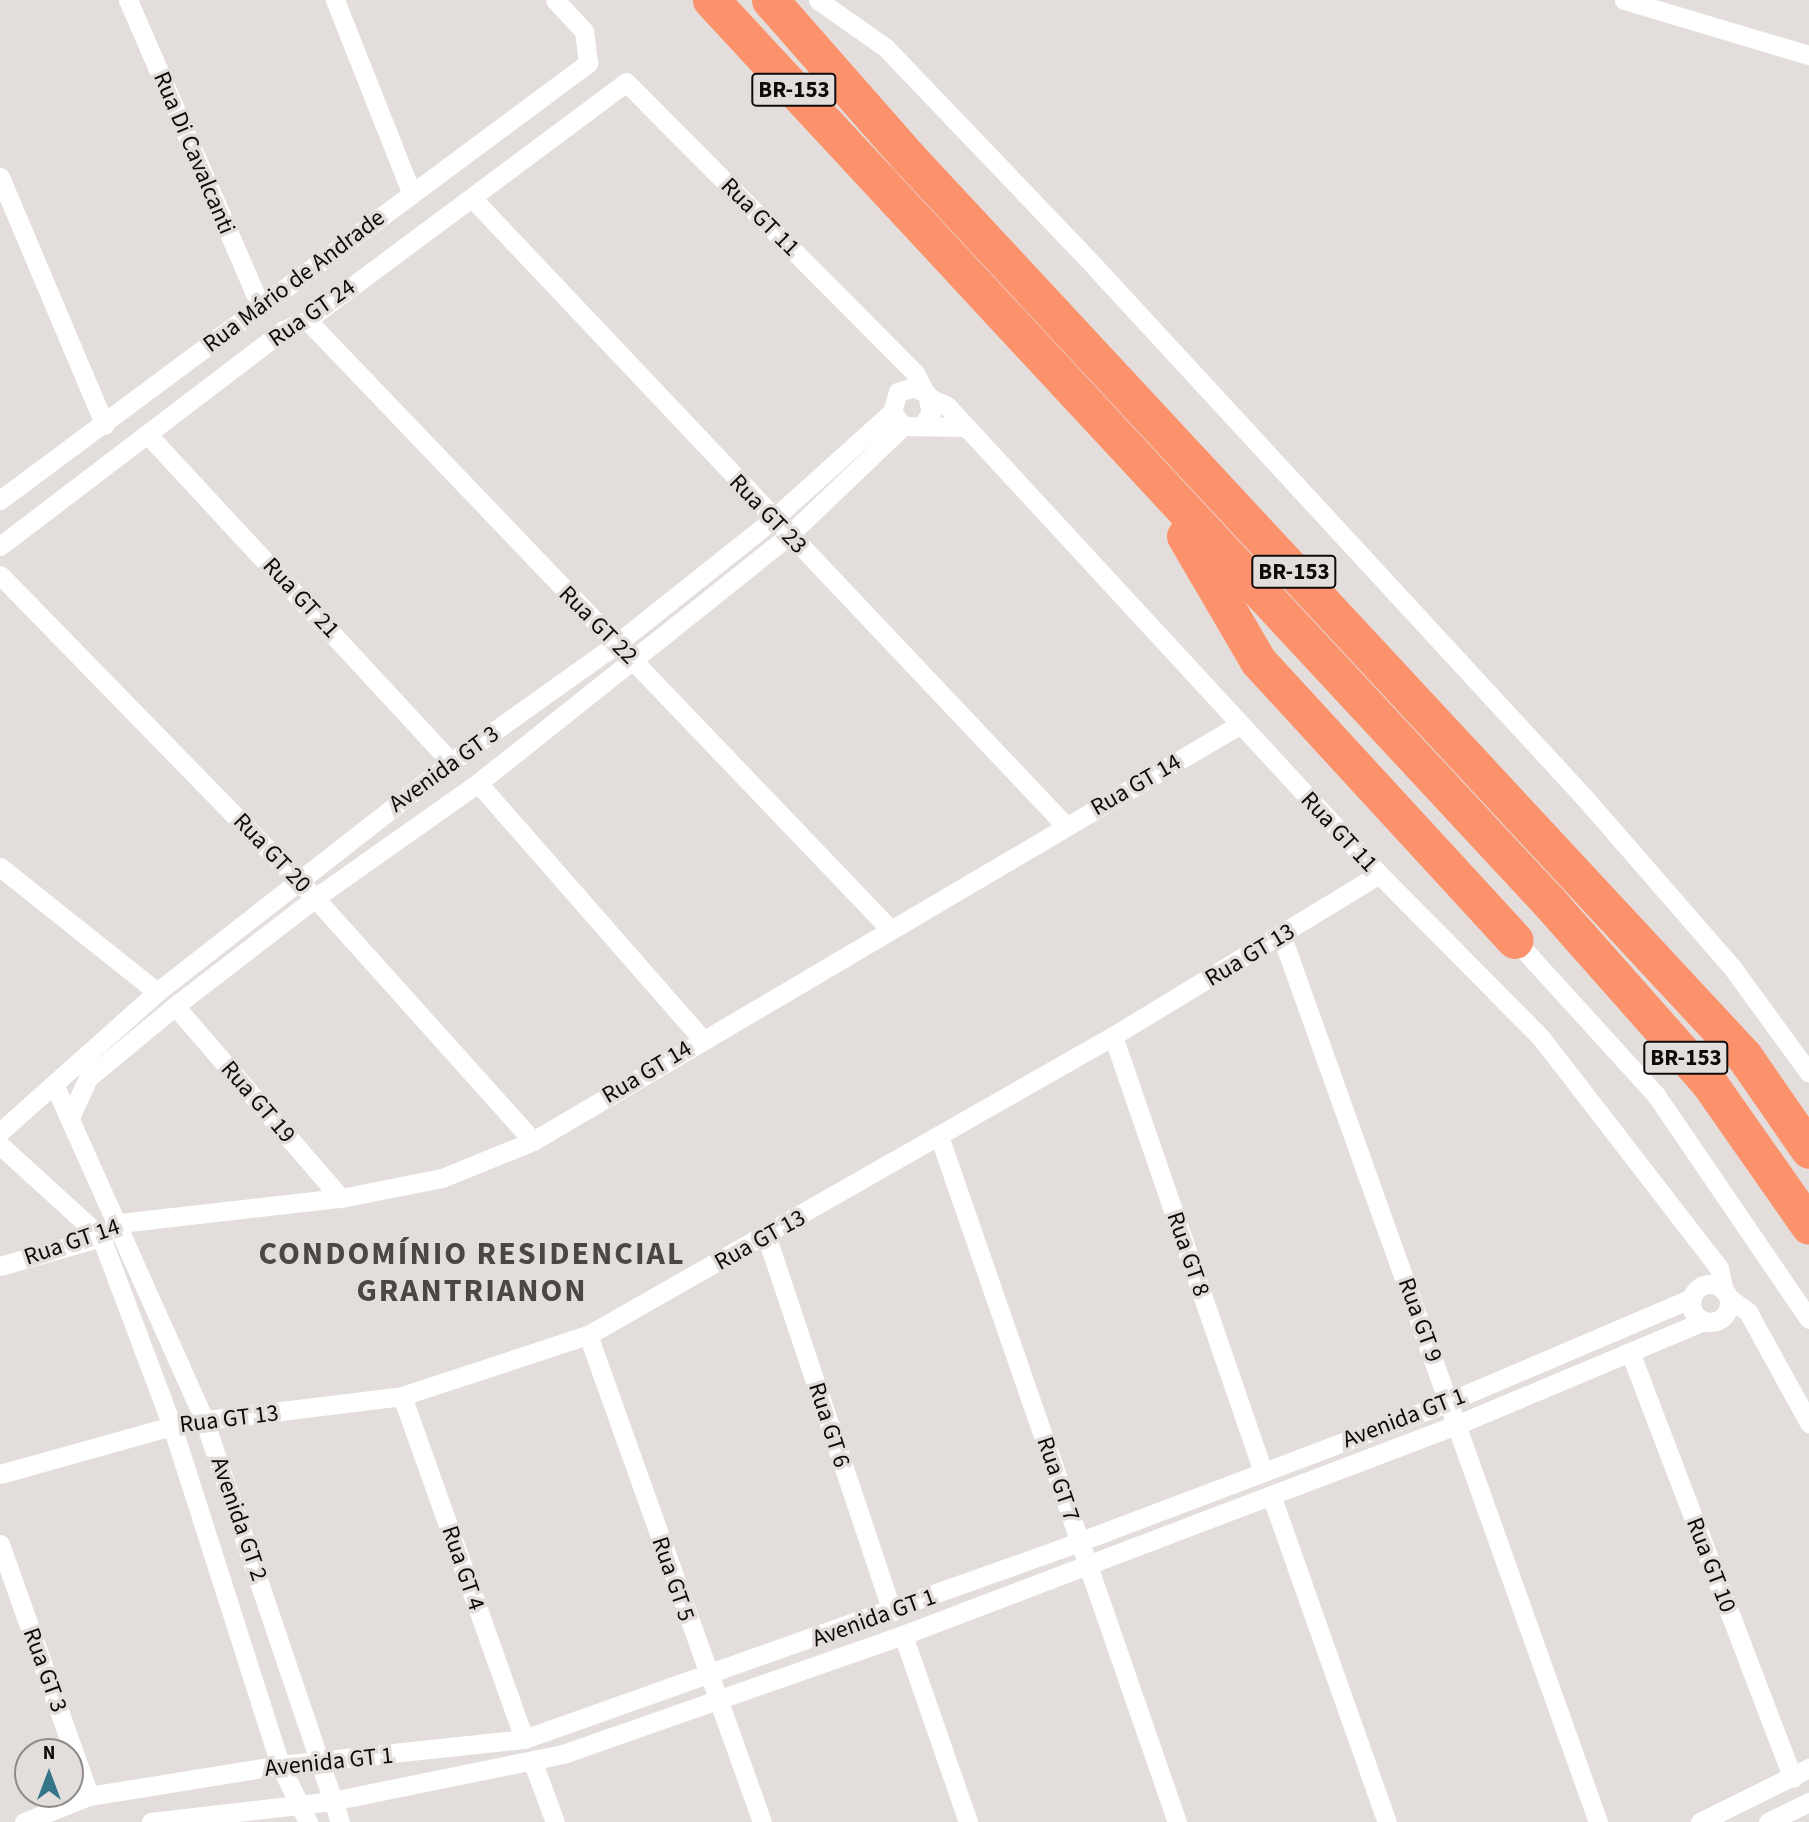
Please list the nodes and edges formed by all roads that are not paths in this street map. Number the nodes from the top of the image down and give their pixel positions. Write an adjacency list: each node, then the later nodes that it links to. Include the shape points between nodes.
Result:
1 (128, 0): 13 (street, Rua Di Cavalcanti)
2 (335, 0): 11 (street)
3 (555, 0): 11 (street, Rua Mário de Andrade, via 584,32 588,62)
4 (711, 0): 22 (highway, BR-153)
5 (770, 0): 53 (highway, BR-153, via 909,158 1744,1056)
6 (818, 0): 46 (street, via 886,48 1095,267 1583,796 1734,970)
7 (1624, 0): 8 (street)
8 (1809, 55)
9 (626, 82): 12 (street, Rua GT 24); 15 (street, Rua GT 11)
10 (0, 177): 19 (street)
11 (411, 194): 13 (street, Rua Mário de Andrade)
12 (473, 199): 14 (street, Rua GT 24); 24 (street, Rua GT 23)
13 (260, 305): 19 (street, Rua Mário de Andrade)
14 (307, 320): 21 (street, Rua GT 24, via 284,330); 28 (street, Rua GT 22)
15 (895, 352): 16 (street); 17 (street, Rua GT 11)
16 (898, 392): 17 (street); 18 (street)
17 (927, 395): 18 (street, via 931,413); 20 (street, Rua GT 11, via 947,406)
18 (905, 421): 20 (street); 24 (street, Avenida GT 3); 25 (street, Avenida GT 3)
19 (105, 425): 23 (street, Rua Mário de Andrade)
20 (964, 427): 30 (street, Rua GT 11)
21 (149, 436): 26 (street, Rua GT 24); 31 (street, Rua GT 21)
22 (1146, 469): 38 (highway, BR-153); 41 (highway, via 1163,507 1205,565 1258,661)
23 (0, 500)
24 (772, 520): 25 (street, Rua GT 23); 28 (street, Avenida GT 3)
25 (788, 536): 29 (street, Avenida GT 3); 33 (street, Rua GT 23)
26 (0, 546)
27 (0, 575): 36 (street, Rua GT 20)
28 (615, 645): 29 (street, Rua GT 22); 31 (street, Avenida GT 3)
29 (634, 659): 32 (street, Avenida GT 3); 39 (street, Rua GT 22)
30 (1239, 725): 33 (street, Rua GT 14); 35 (street, Rua GT 11)
31 (451, 762): 36 (street, Avenida GT 3)
32 (478, 783): 37 (street, Avenida GT 3); 45 (street)
33 (1066, 826): 39 (street, Rua GT 14)
34 (0, 867): 42 (street)
35 (1378, 874): 40 (street, Rua GT 13); 59 (street, Rua GT 11, via 1542,1040)
36 (297, 879): 37 (street, Rua GT 20); 42 (street, Avenida GT 3)
37 (315, 898): 43 (street, Avenida GT 3); 51 (street, Rua GT 20)
38 (1549, 902): 41 (highway, via 1528,900 1516,910 1511,925); 56 (highway, BR-153, via 1709,1083)
39 (890, 929): 45 (street, Rua GT 14)
40 (1282, 937): 44 (street, Rua GT 13); 68 (street, Rua GT 9)
41 (1515, 940): 63 (street, via 1656,1095)
42 (157, 992): 47 (street, Avenida GT 3)
43 (175, 1006): 48 (street, Avenida GT 3, via 88,1078); 54 (street, Rua GT 19)
44 (1113, 1037): 50 (street, Rua GT 13); 73 (street, Rua GT 8)
45 (702, 1040): 51 (street, Rua GT 14)
46 (1809, 1073)
47 (54, 1084): 48 (street, Avenida GT 2); 49 (street, Avenida GT 3)
48 (70, 1117): 55 (street, Avenida GT 2)
49 (0, 1132)
50 (939, 1136): 58 (street, Rua GT 13); 76 (street, Rua GT 7)
51 (533, 1140): 54 (street, Rua GT 14, via 442,1178)
52 (0, 1145): 57 (street)
53 (1809, 1150)
54 (341, 1198): 55 (street, Rua GT 14)
55 (120, 1223): 57 (street, Rua GT 14); 69 (street, Avenida GT 2)
56 (1809, 1226)
57 (101, 1237): 60 (street, Rua GT 14); 71 (street, Avenida GT 2)
58 (767, 1238): 65 (street, Rua GT 13); 79 (street, Rua GT 6)
59 (1702, 1246): 61 (street); 62 (street, Rua GT 11, via 1719,1268)
60 (0, 1266)
61 (1696, 1293): 62 (street); 64 (street, via 1693,1312); 68 (street, Avenida GT 1)
62 (1726, 1302): 64 (street, Avenida GT 1); 70 (street, Rua GT 11, via 1748,1312)
63 (1809, 1319)
64 (1703, 1321): 66 (street, Avenida GT 1)
65 (588, 1335): 67 (street, Rua GT 13); 81 (street, Rua GT 5)
66 (1630, 1352): 72 (street, Avenida GT 1); 87 (street, Rua GT 10)
67 (402, 1396): 69 (street, Rua GT 13); 83 (street, Rua GT 4)
68 (1448, 1401): 72 (street, Rua GT 9); 73 (street, Avenida GT 1)
69 (204, 1419): 71 (street, Rua GT 13); 84 (street, Avenida GT 2)
70 (1809, 1423)
71 (172, 1426): 74 (street, Rua GT 13); 86 (street, Avenida GT 2)
72 (1454, 1426): 75 (street, Avenida GT 1); 100 (street, Rua GT 9)
73 (1263, 1472): 76 (street, Avenida GT 1)
74 (0, 1474)
75 (1271, 1495): 78 (street, Avenida GT 1); 99 (street)
76 (1079, 1540): 78 (street, Rua GT 7); 79 (street, Avenida GT 1)
77 (0, 1544): 88 (street, Rua GT 3)
78 (1089, 1562): 80 (street, Avenida GT 1); 98 (street, Rua GT 7)
79 (892, 1612): 81 (street, Avenida GT 1)
80 (902, 1635): 82 (street, Avenida GT 1); 97 (street)
81 (707, 1678): 82 (street, Rua GT 5); 83 (street, Avenida GT 1)
82 (719, 1701): 85 (street, Avenida GT 1); 96 (street, Rua GT 5)
83 (524, 1739): 84 (street, Avenida GT 1)
84 (323, 1759): 86 (street, Avenida GT 1); 89 (street, Avenida GT 2)
85 (533, 1763): 89 (street, Avenida GT 1); 95 (street)
86 (281, 1765): 88 (street, Avenida GT 1); 91 (street, Avenida GT 2)
87 (1801, 1773): 101 (street)
88 (89, 1797): 92 (street, Avenida GT 1)
89 (332, 1801): 91 (street, Avenida GT 1); 94 (street, Avenida GT 2)
90 (1809, 1802): 102 (street)
91 (305, 1813): 93 (street, Avenida GT 1)
92 (24, 1822)
93 (151, 1822)
94 (340, 1822)
95 (555, 1822)
96 (762, 1822)
97 (968, 1822)
98 (1177, 1822)
99 (1387, 1822)
100 (1598, 1822)
101 (1700, 1822)
102 (1768, 1822)

